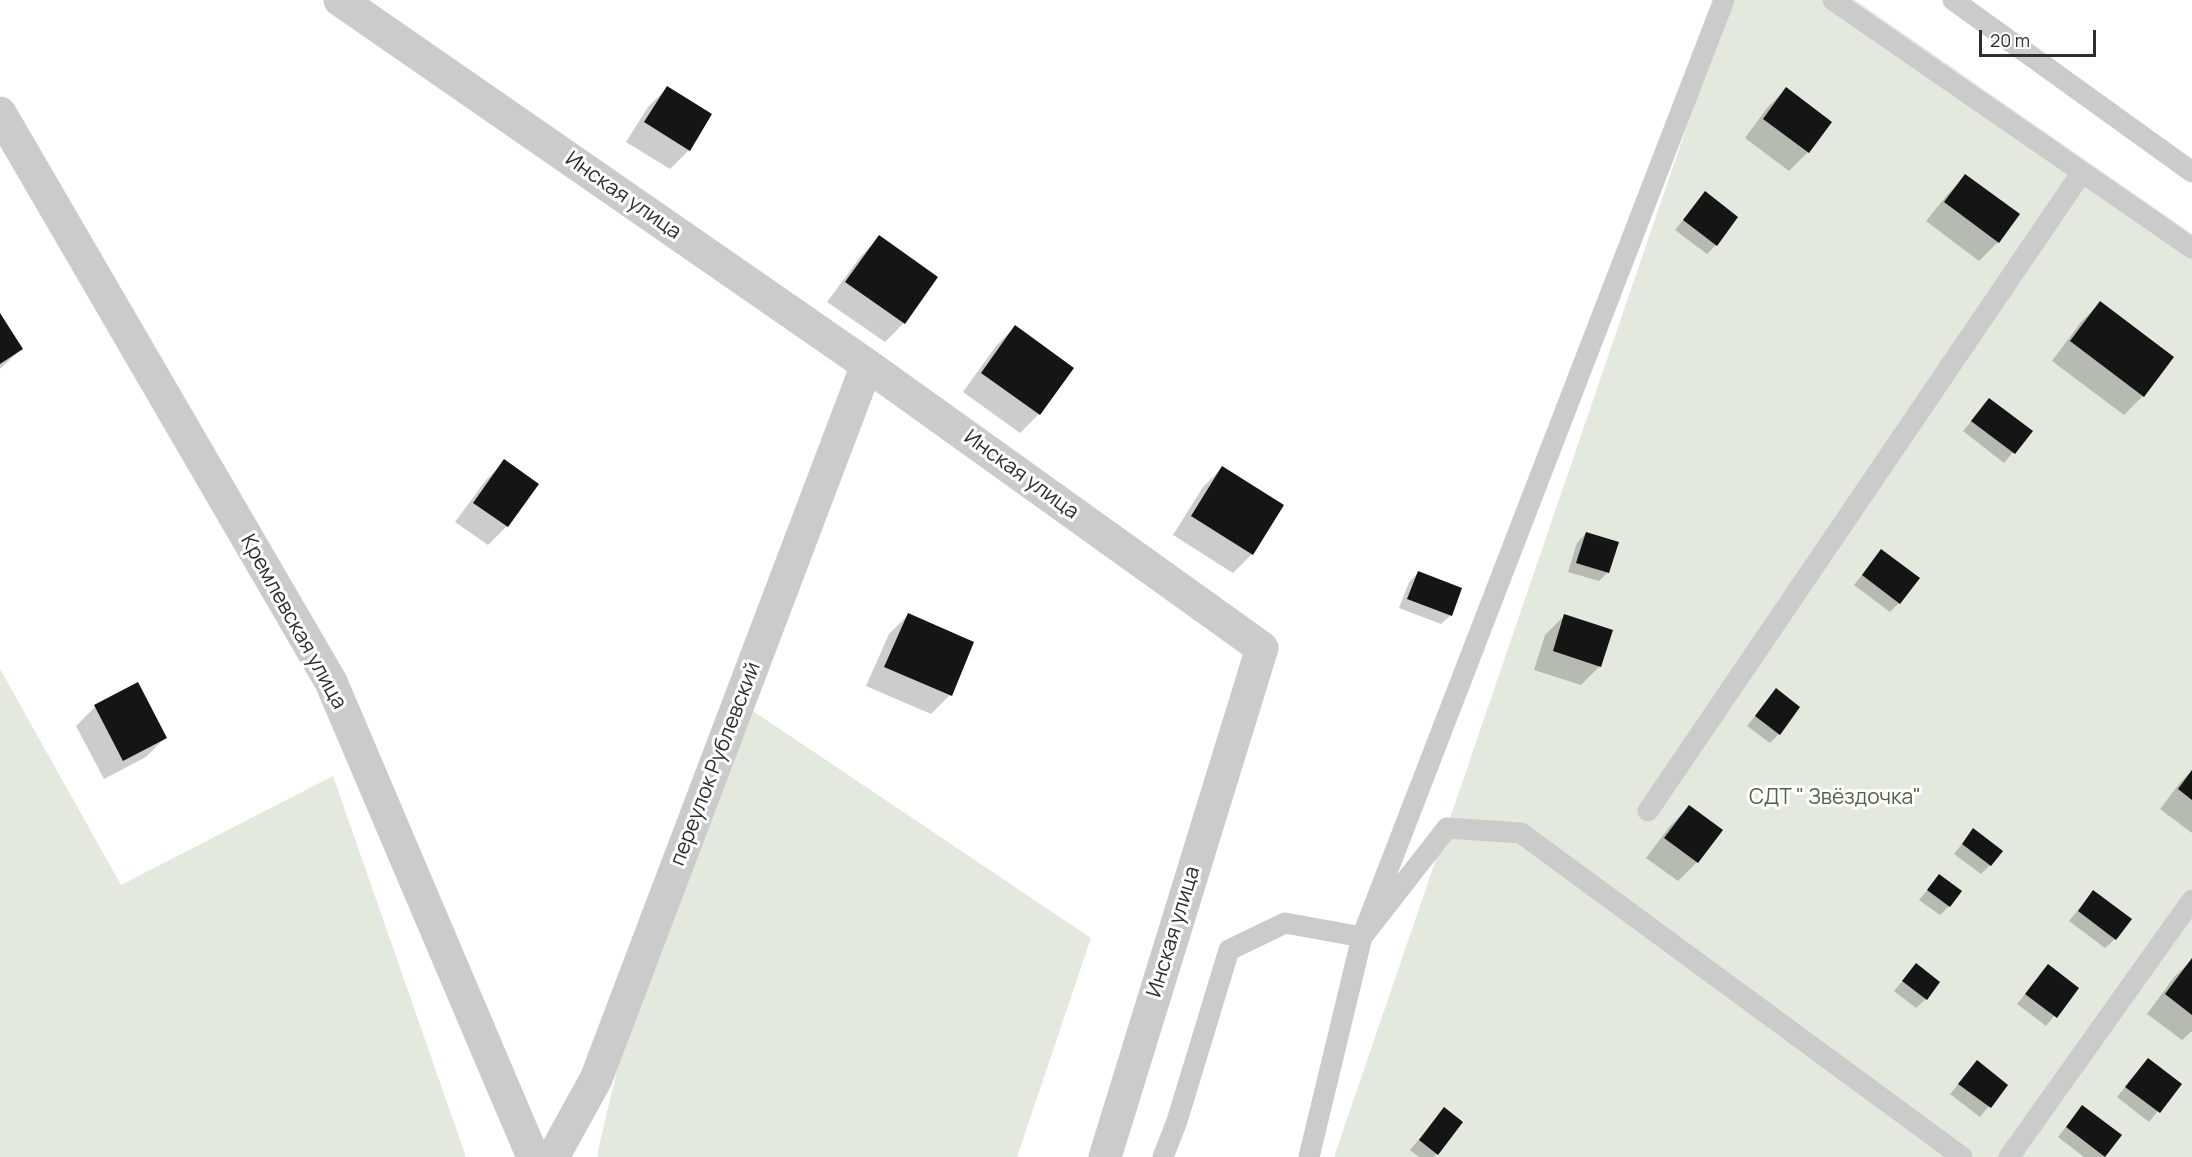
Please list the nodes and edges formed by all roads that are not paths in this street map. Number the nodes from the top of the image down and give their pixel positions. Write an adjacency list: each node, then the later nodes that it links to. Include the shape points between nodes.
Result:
1 (340, 0): 9 (street, Инская улица)
2 (1724, 0): 12 (lane)
3 (1833, 0): 6 (lane)
4 (1953, 0): 7 (lane)
5 (0, 113): 13 (street, Кремлевская улица, via 331,682)
6 (2082, 172): 8 (lane); 10 (lane)
7 (2192, 172)
8 (2192, 248)
9 (867, 365): 14 (street, переулок Рублевский, via 596,1079); 15 (street, Инская улица, via 1262,648)
10 (1648, 811)
11 (2192, 900): 19 (lane)
12 (1362, 937): 16 (lane, via 1285,923 1229,950); 17 (lane); 18 (lane, via 1447,828 1521,833)
13 (532, 1157)
14 (553, 1157)
15 (1105, 1157)
16 (1163, 1157)
17 (1309, 1157)
18 (1962, 1157)
19 (2009, 1157)

